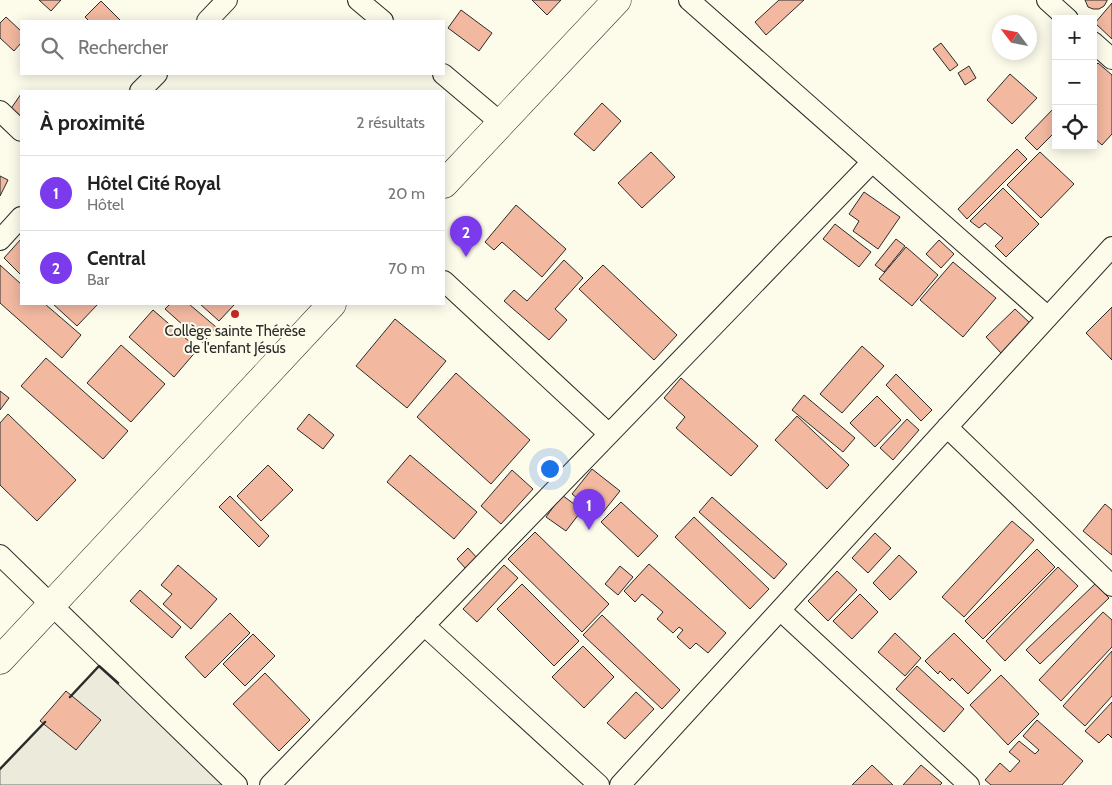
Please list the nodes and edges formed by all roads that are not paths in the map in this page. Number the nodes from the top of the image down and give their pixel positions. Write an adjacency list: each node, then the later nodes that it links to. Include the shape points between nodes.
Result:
1 (225, 0): 7 (street)
2 (358, 0): 8 (street)
3 (617, 0): 15 (street)
4 (688, 0): 17 (street)
5 (1047, 0): 6 (street)
6 (1064, 15)
7 (208, 20)
8 (381, 20)
9 (1097, 46): 10 (street)
10 (1112, 59)
11 (156, 75): 13 (street)
12 (444, 75): 15 (street)
13 (141, 90)
14 (0, 111): 16 (street)
15 (501, 123): 18 (street)
16 (20, 130)
17 (872, 162): 24 (street); 26 (street)
18 (445, 183)
19 (20, 219): 20 (street)
20 (0, 240)
21 (1112, 247): 24 (street)
22 (445, 282): 26 (street)
23 (331, 305): 29 (street)
24 (1048, 317): 25 (street)
25 (947, 427): 28 (street); 30 (street)
26 (609, 434): 31 (street)
27 (0, 555): 29 (street)
28 (1112, 586)
29 (50, 604): 32 (street); 33 (street)
30 (780, 610): 36 (street); 37 (street)
31 (424, 625): 34 (street); 35 (street)
32 (0, 660)
33 (237, 785)
34 (270, 785)
35 (599, 785)
36 (620, 785)
37 (969, 785)

